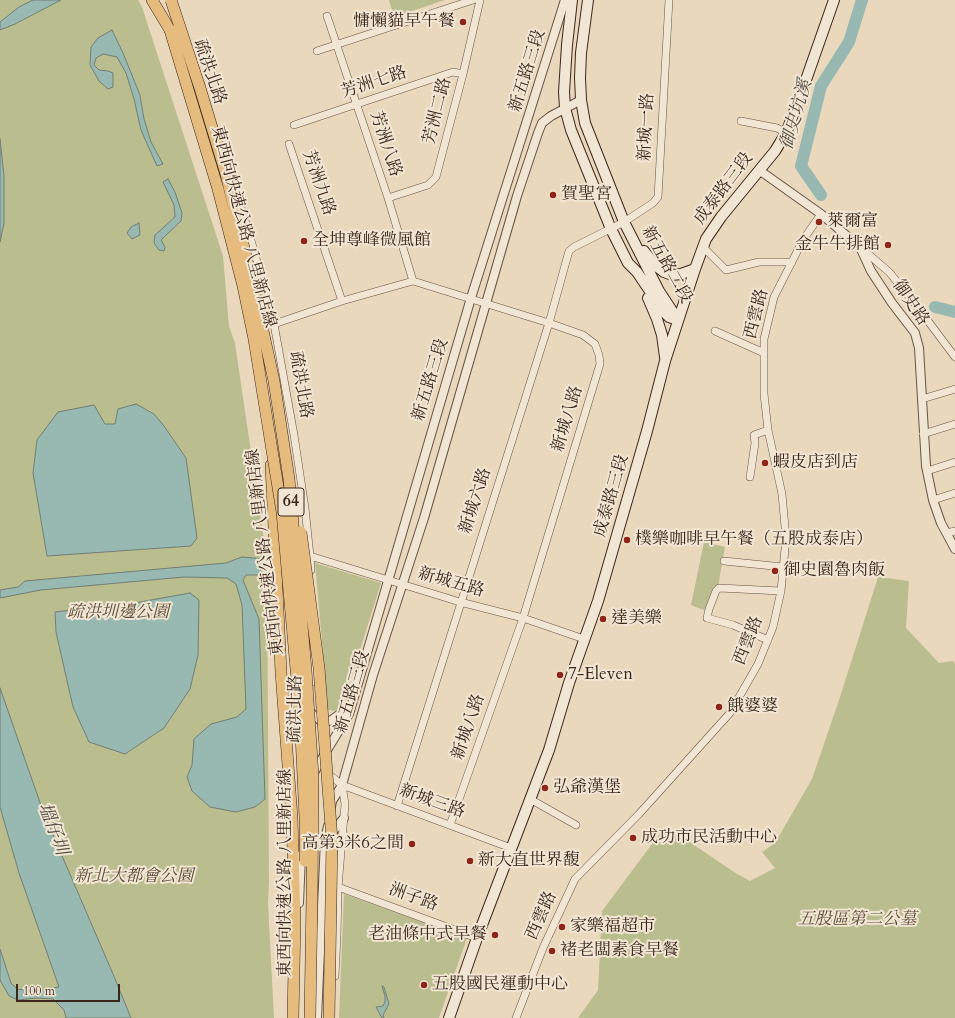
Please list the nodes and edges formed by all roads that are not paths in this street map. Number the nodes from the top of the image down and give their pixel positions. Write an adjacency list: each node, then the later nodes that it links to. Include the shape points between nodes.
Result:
1 (152, 0): 13 (highway)
2 (160, 0): 13 (highway, 東西向快速公路 八里新店線 / 64)
3 (167, 0): 40 (street, 疏洪北路, via 238,197)
4 (171, 0): 54 (highway, 東西向快速公路 八里新店線 / 64, bridge, via 228,182 274,381)
5 (473, 0): 14 (street)
6 (480, 0): 16 (street, 芳洲二路)
7 (565, 0): 35 (street, 新五路三段)
8 (572, 0): 19 (main road, 新五路二段, via 566,60)
9 (588, 0): 17 (main road, 新五路二段, via 581,53)
10 (669, 0): 27 (street, 新城一路, via 658,197)
11 (834, 0): 22 (main road, 成泰路三段)
12 (327, 16): 14 (street, 芳洲八路)
13 (170, 30): 50 (highway, 東西向快速公路 八里新店線 / 64, bridge, via 218,189 243,286)
14 (336, 44): 15 (street); 18 (street, 芳洲八路)
15 (317, 51)
16 (463, 74): 18 (street, 芳洲七路, via 453,72); 25 (street, 芳洲二路, via 436,177 428,185)
17 (580, 100): 19 (street, 新五路三段); 27 (main road, 新五路二段, via 586,123)
18 (356, 104): 21 (street, 芳洲七路); 25 (street, 芳洲八路)
19 (565, 108): 28 (main road, 新五路二段, via 576,143); 37 (street, 新五路三段, via 542,123 517,196)
20 (741, 121): 22 (street, via 777,128)
21 (294, 125)
22 (786, 133): 24 (main road, 成泰路三段)
23 (289, 144): 36 (street, 芳洲九路)
24 (759, 170): 26 (street, 御史路); 29 (main road, 成泰路三段, via 721,217)
25 (388, 198): 34 (street, 芳洲八路)
26 (821, 214): 30 (street, 御史路); 31 (street, 西雲路)
27 (624, 222): 28 (street, 新城一路); 33 (main road, via 648,257 664,272 672,275); 38 (main road, 新五路二段, via 659,291)
28 (611, 229): 32 (main road, 新五路二段); 39 (street, 新城六路, via 570,251)
29 (703, 247): 31 (street, via 726,270 759,262); 33 (main road, 成泰路三段)
30 (860, 247): 43 (street, via 889,272); 46 (street, 御史路, via 871,272 915,333 919,348)
31 (792, 262): 42 (street, 西雲路, via 774,297 764,339)
32 (628, 263): 38 (main road, 新五路二段, via 664,312); 44 (main road, via 657,319)
33 (695, 269): 38 (main road, 成泰路三段)
34 (413, 282): 35 (street, 新城八路); 36 (street)
35 (471, 298): 37 (street, 新城八路); 62 (street, 新五路三段)
36 (342, 301): 40 (street)
37 (486, 304): 39 (street, 新城八路); 63 (street, 新五路三段)
38 (678, 320): 44 (main road, 成泰路三段)
39 (549, 323): 65 (street, 新城六路); 66 (street, 新城八路, via 583,335 595,344 600,364)
40 (274, 324): 59 (street, 疏洪北路, via 294,435)
41 (715, 331): 42 (street)
42 (764, 353): 48 (street, 西雲路, via 764,394)
43 (955, 357)
44 (665, 361): 67 (main road, 成泰路三段, via 622,520)
45 (955, 389): 46 (street)
46 (922, 399): 49 (street, 御史路)
47 (955, 424): 49 (street)
48 (768, 430): 53 (street, via 754,435); 61 (street, 西雲路, via 782,494 786,538)
49 (924, 434): 52 (street, 御史路)
50 (271, 447): 82 (highway, bridge, via 281,672 292,818 295,920); 84 (highway, 東西向快速公路 八里新店線 / 64, bridge, via 282,512 300,714 305,818)
51 (955, 462): 52 (street)
52 (927, 471): 56 (street, 御史路)
53 (750, 477)
54 (289, 479): 85 (highway, 東西向快速公路 八里新店線 / 64, bridge, via 313,776); 87 (highway, bridge, via 300,525 319,668 332,840)
55 (955, 493): 56 (street)
56 (933, 500): 57 (street, 御史路, via 940,523)
57 (951, 532): 58 (street, 御史路)
58 (955, 548)
59 (310, 556): 62 (street, 新城五路); 70 (street, 疏洪北路)
60 (724, 561): 61 (street)
61 (783, 566): 64 (street, 西雲路)
62 (389, 580): 63 (street, 新城五路); 69 (street, 新五路三段)
63 (403, 584): 65 (street, 新城五路); 72 (street, 新五路三段)
64 (781, 591): 68 (street, 西雲路); 68 (street, via 719,588 709,609 707,618 733,625)
65 (460, 602): 66 (street, 新城五路); 74 (street, 新城六路)
66 (523, 618): 67 (street, 新城五路); 76 (street, 新城八路)
67 (584, 639): 73 (main road, 成泰路三段)
68 (768, 640): 90 (street, 西雲路, via 758,664 730,713 639,814 575,879 543,948)
69 (350, 707): 70 (street, via 330,721 321,721); 71 (street, 新五路三段, via 349,714)
70 (312, 713): 71 (street, 疏洪北路, via 309,751)
71 (318, 765): 72 (street, 疏洪北路); 83 (street, 疏洪北路, via 302,802)
72 (342, 785): 74 (street, 新城三路); 75 (street); 78 (street, via 332,800)
73 (530, 799): 77 (street); 79 (main road, 成泰路三段)
74 (397, 806): 76 (street, 新城三路)
75 (344, 818): 78 (street); 80 (street)
76 (450, 824): 79 (street, 新城三路)
77 (576, 825)
78 (325, 840): 86 (street)
79 (511, 848): 81 (main road, 成泰路三段)
80 (338, 887): 81 (street, 洲子路); 88 (street)
81 (477, 938): 89 (main road, 成泰路三段)
82 (293, 1018)
83 (297, 1018)
84 (303, 1018)
85 (310, 1018)
86 (317, 1018)
87 (329, 1018)
88 (332, 1018)
89 (448, 1018)
90 (516, 1018)

